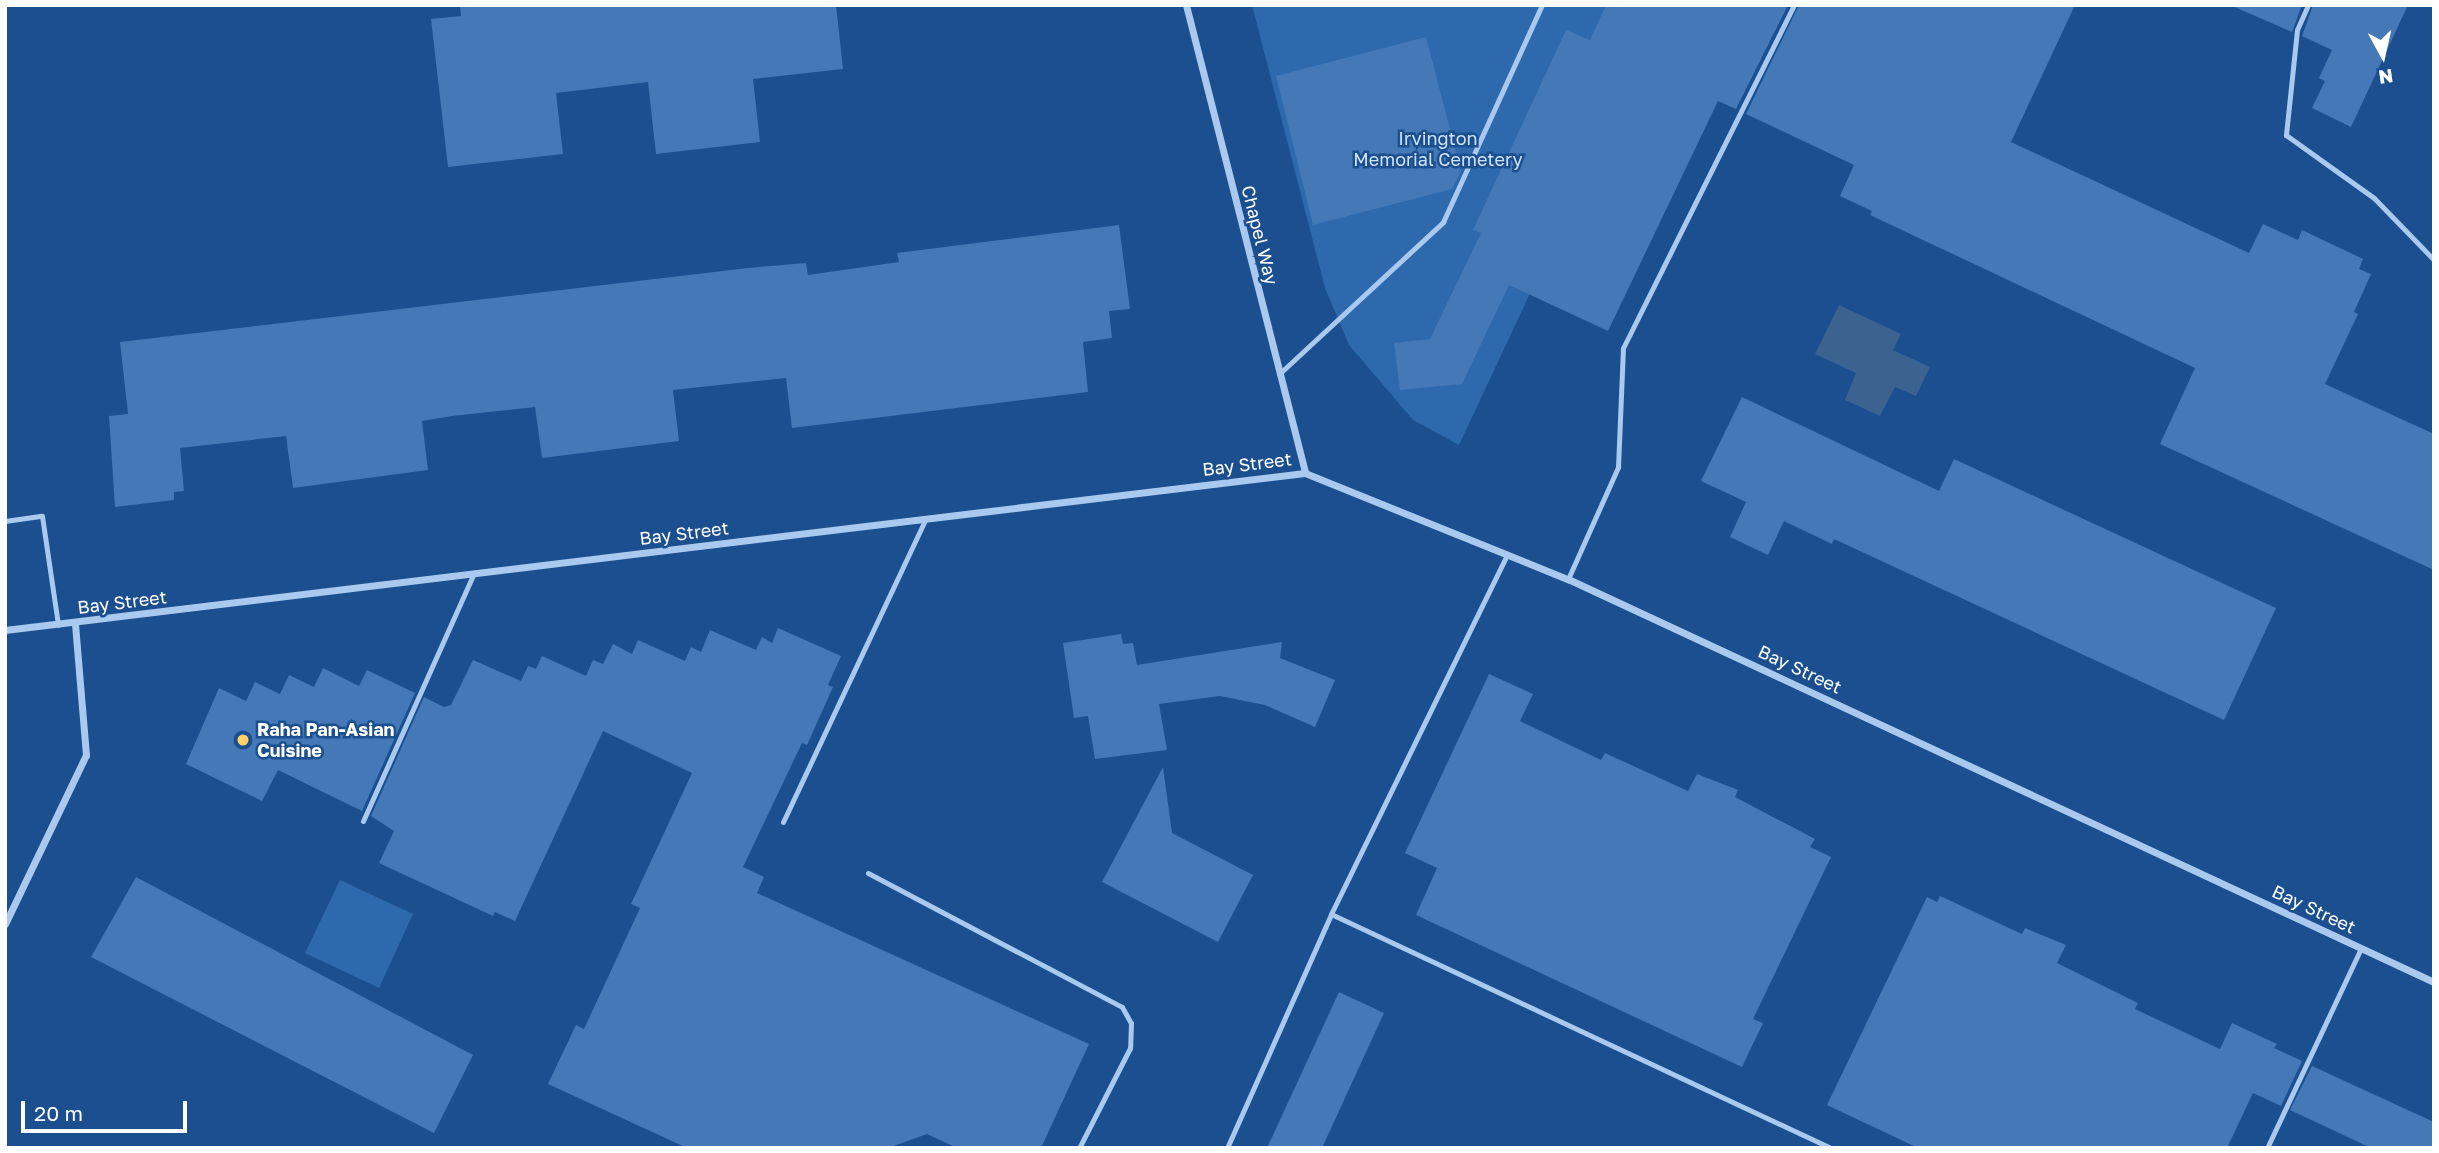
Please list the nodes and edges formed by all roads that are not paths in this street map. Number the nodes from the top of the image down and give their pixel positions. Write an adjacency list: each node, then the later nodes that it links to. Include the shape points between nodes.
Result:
1 (1186, 5): 6 (street, Chapel Way)
2 (1542, 5): 6 (lane, via 1443,222)
3 (1794, 5): 12 (lane, via 1623,348 1618,467)
4 (2308, 5): 5 (lane, via 2297,30 2286,135 2374,198)
5 (2434, 260)
6 (1279, 374): 7 (street, Chapel Way)
7 (1305, 473): 8 (street, Bay Street); 10 (street, Bay Street)
8 (925, 520): 11 (street, Bay Street); 17 (lane)
9 (5, 521): 14 (lane, via 42,516)
10 (1507, 555): 12 (street, Bay Street); 19 (lane)
11 (473, 575): 13 (street, Bay Street); 16 (lane)
12 (1568, 579): 21 (street, Bay Street)
13 (75, 623): 14 (street, Bay Street); 20 (street, via 86,755)
14 (58, 625): 15 (street, Bay Street)
15 (5, 630)
16 (363, 821)
17 (783, 822)
18 (868, 873): 23 (lane, via 1122,1007 1131,1023 1130,1048)
19 (1331, 914): 24 (lane); 25 (lane)
20 (5, 924)
21 (2361, 948): 22 (street, Bay Street); 26 (lane)
22 (2434, 982)
23 (1079, 1148)
24 (1227, 1148)
25 (1831, 1148)
26 (2267, 1148)

